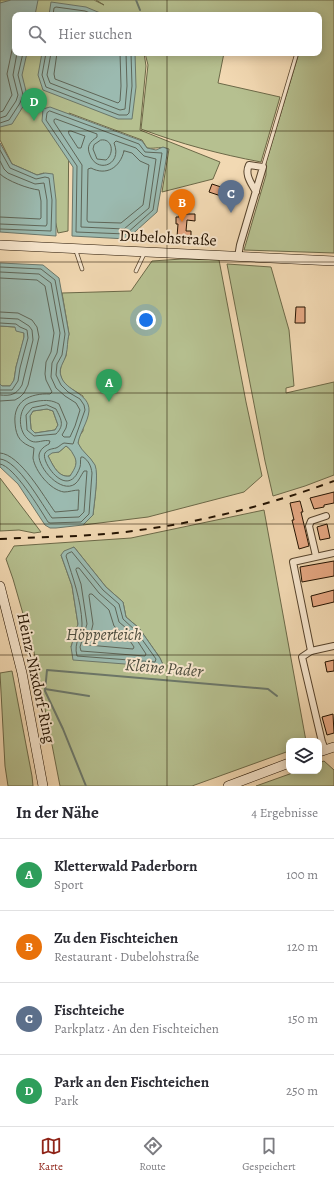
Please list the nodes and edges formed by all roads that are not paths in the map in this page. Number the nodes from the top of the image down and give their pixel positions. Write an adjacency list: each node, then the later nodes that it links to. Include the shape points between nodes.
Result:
1 (296, 56): 2 (lane)
2 (263, 167): 3 (street); 3 (street, via 249,165 246,170)
3 (256, 192): 7 (street)
4 (0, 245): 5 (main road, Dubelohstraße)
5 (75, 249): 6 (main road, Dubelohstraße); 9 (lane)
6 (145, 252): 7 (main road, Dubelohstraße); 10 (lane)
7 (238, 257): 8 (main road, Dubelohstraße)
8 (334, 261)
9 (82, 269)
10 (136, 271)
11 (326, 516): 13 (street, via 311,521 309,526)
12 (334, 553): 13 (street)
13 (316, 556): 16 (street, via 293,562)
14 (0, 586): 21 (main road, Heinz-Nixdorf-Ring, via 17,650)
15 (334, 646): 16 (street)
16 (311, 651): 17 (street, via 302,657)
17 (321, 738)
18 (334, 747): 19 (main road)
19 (322, 750)
20 (286, 764): 22 (main road, via 257,779)
21 (43, 783)
22 (228, 786)

